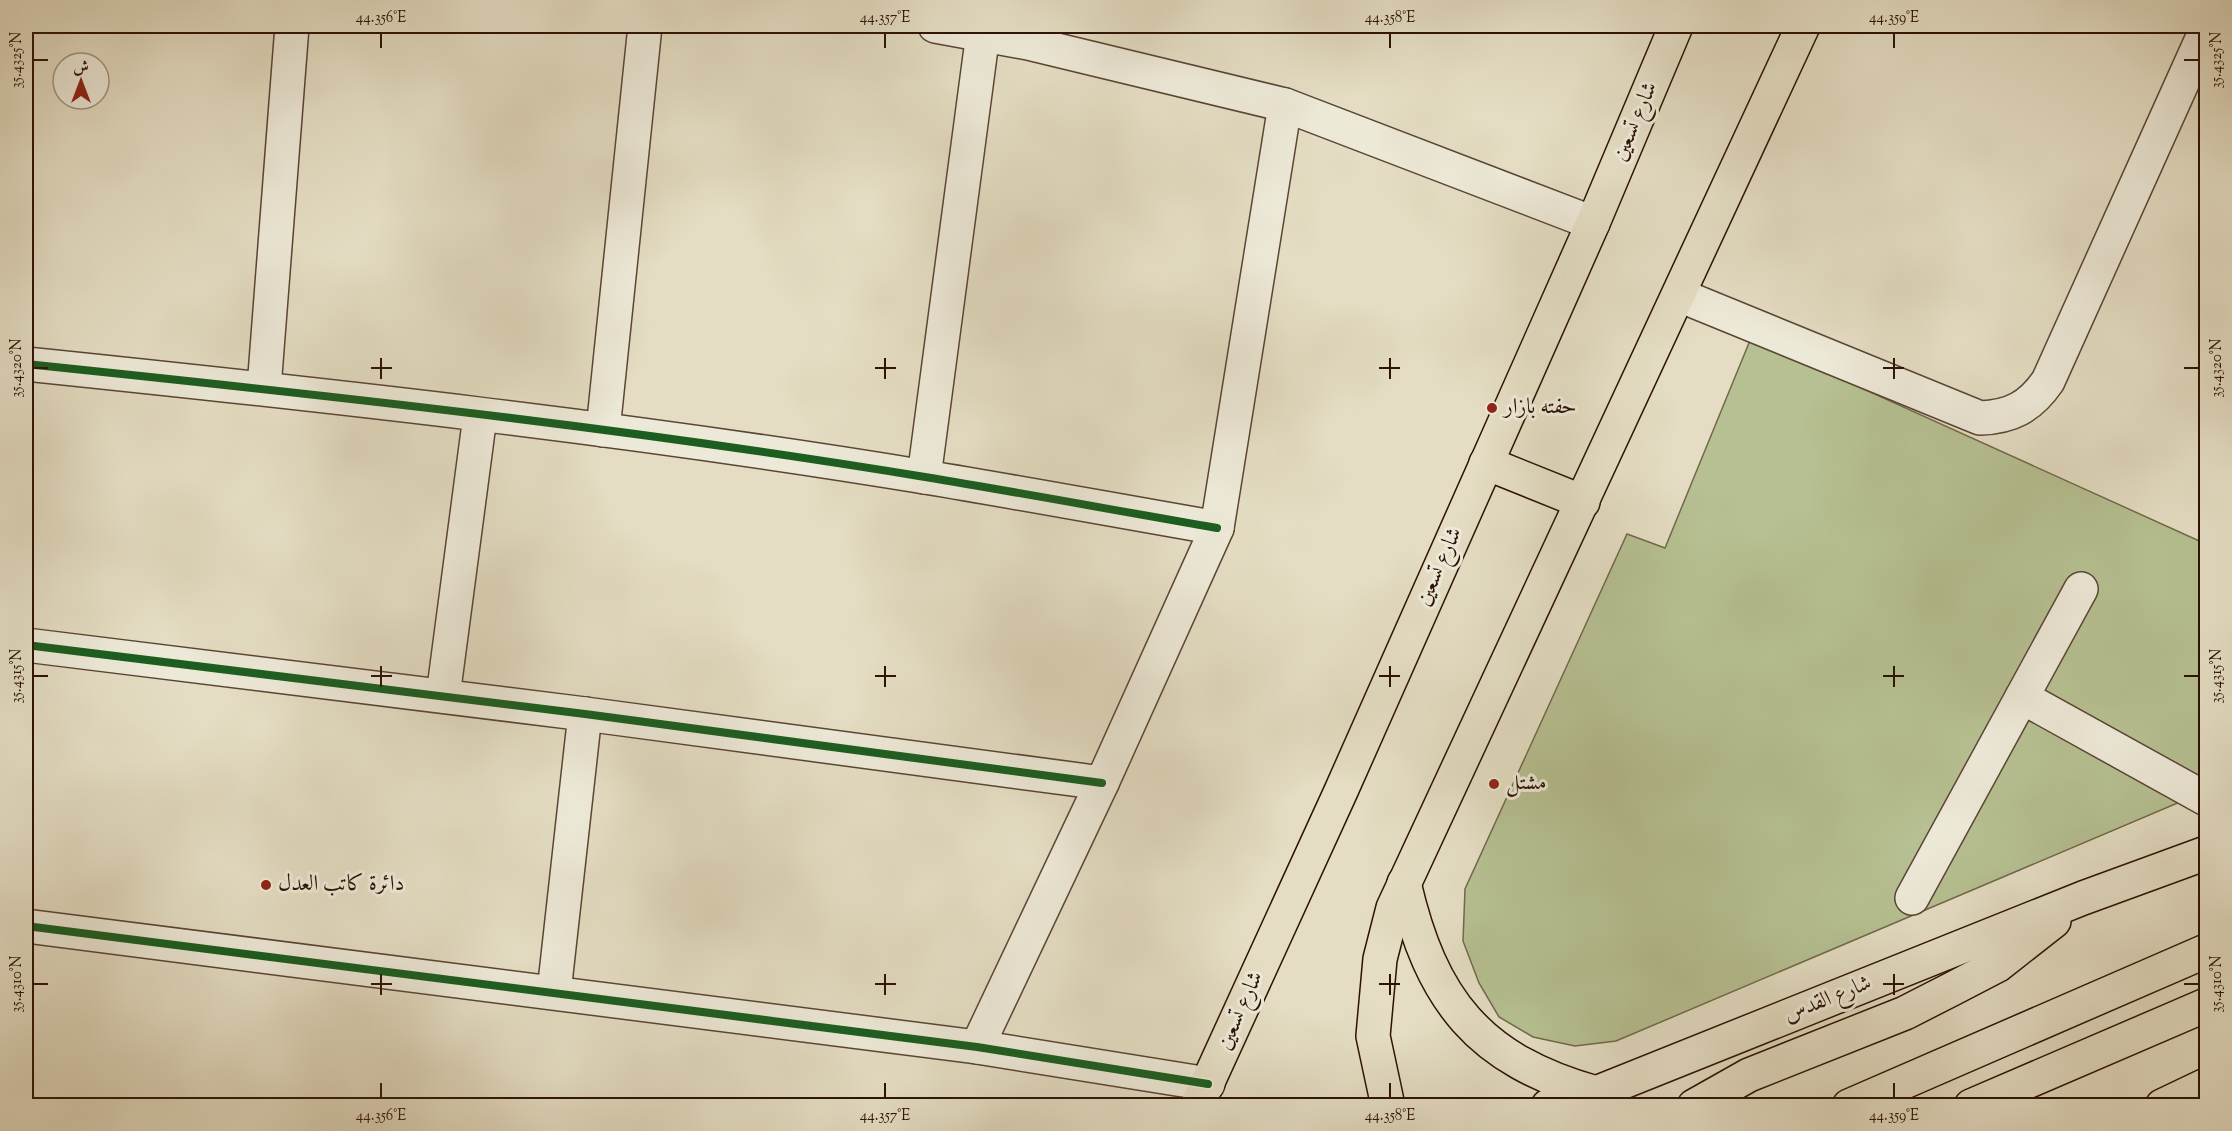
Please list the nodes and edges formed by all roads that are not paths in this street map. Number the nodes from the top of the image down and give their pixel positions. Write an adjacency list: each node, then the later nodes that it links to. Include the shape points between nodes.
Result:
1 (292, 26): 13 (street)
2 (645, 26): 15 (street)
3 (935, 26): 7 (street)
4 (1676, 26): 10 (main road, شارع تسعين)
5 (1803, 26): 11 (main road)
6 (2206, 30): 11 (street, via 2048,381 2020,411 1980,418)
7 (983, 33): 8 (street); 17 (street)
8 (1031, 34): 9 (street)
9 (1285, 105): 10 (street); 19 (street)
10 (1593, 223): 16 (main road, شارع تسعين)
11 (1679, 295): 18 (main road)
12 (26, 364): 13 (street)
13 (264, 388): 14 (street)
14 (480, 416): 15 (street); 22 (street)
15 (603, 430): 17 (street)
16 (1486, 463): 18 (main road); 38 (main road, شارع تسعين)
17 (924, 477): 19 (street)
18 (1583, 502): 28 (main road)
19 (1217, 528): 25 (street)
20 (2081, 589): 23 (street)
21 (26, 645): 22 (street)
22 (443, 696): 24 (street)
23 (2022, 697): 26 (street); 29 (street)
24 (585, 714): 25 (street); 33 (street)
25 (1102, 783): 35 (street)
26 (2206, 800)
27 (2206, 853): 30 (main road, شارع القدس)
28 (1404, 883): 37 (main road, via 1414,926 1430,966 1452,1003 1481,1035 1516,1062 1554,1081); 39 (main road, via 1380,959 1373,1036)
29 (1911, 898)
30 (2084, 898): 37 (main road, شارع القدس); 41 (main road, via 1998,965 1905,1013 1749,1075)
31 (26, 926): 33 (street)
32 (2206, 951): 42 (main road)
33 (554, 992): 35 (street)
34 (2206, 1005): 43 (main road)
35 (977, 1047): 38 (street)
36 (2206, 1085): 44 (main road)
37 (1596, 1093): 40 (main road, شارع القدس)
38 (1202, 1095)
39 (1388, 1106)
40 (1548, 1106)
41 (1694, 1106)
42 (1850, 1106)
43 (1971, 1106)
44 (2162, 1106)

